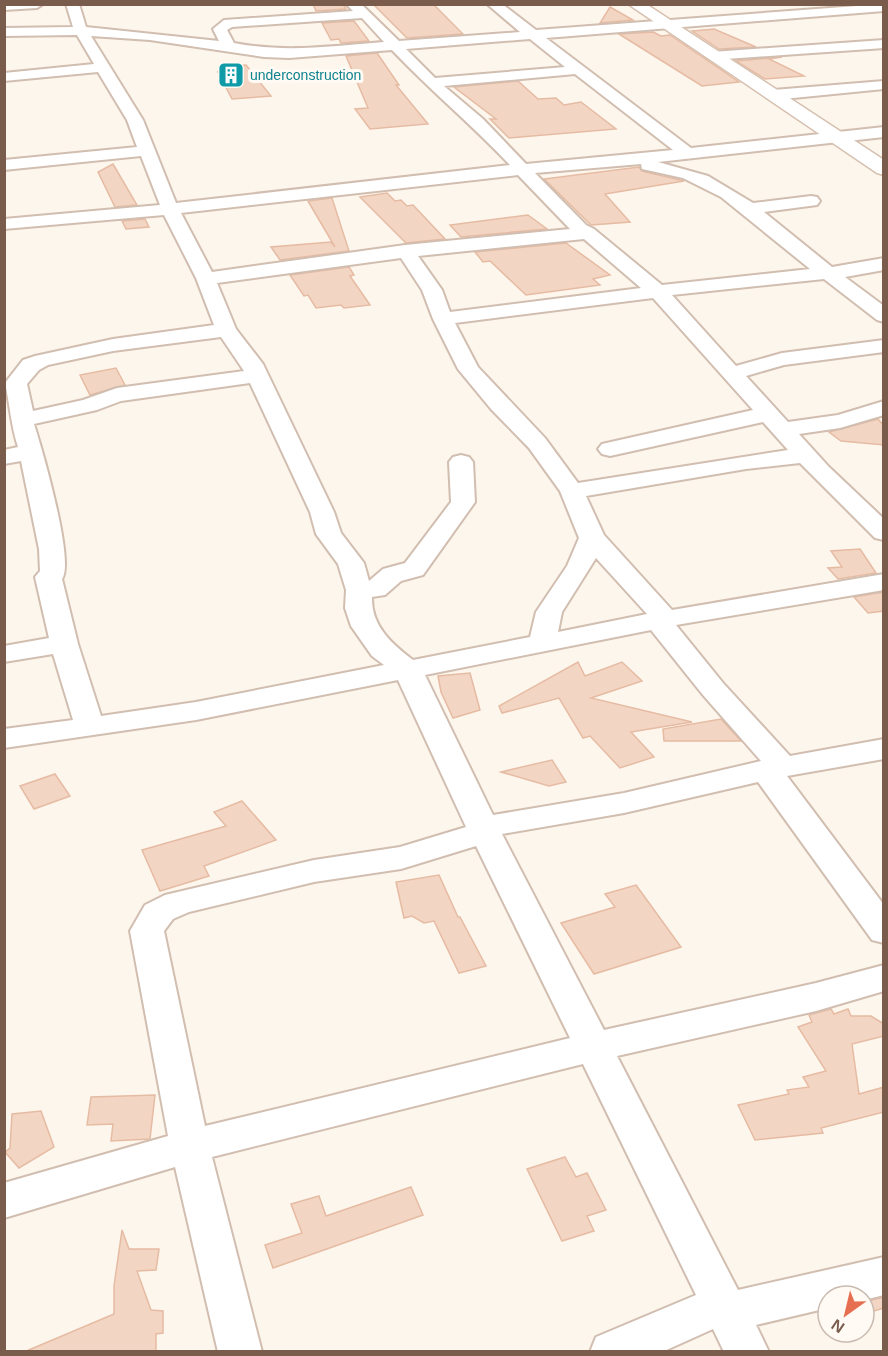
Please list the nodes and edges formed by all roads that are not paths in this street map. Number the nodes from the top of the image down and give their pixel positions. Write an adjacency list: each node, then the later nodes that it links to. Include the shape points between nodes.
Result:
1 (37, 4): 6 (street)
2 (72, 4): 11 (street)
3 (352, 4): 8 (street)
4 (493, 4): 12 (street)
5 (634, 4): 9 (street)
6 (4, 6)
7 (884, 7): 9 (street)
8 (365, 14): 14 (street); 15 (street, via 224,18 220,29)
9 (662, 23): 12 (street); 16 (street)
10 (4, 32): 11 (street)
11 (81, 32): 15 (street); 17 (street)
12 (532, 36): 14 (street); 18 (street)
13 (884, 44): 16 (street)
14 (394, 45): 15 (street, via 275,54); 20 (street)
15 (229, 46)
16 (712, 56): 22 (street)
17 (102, 67): 19 (street); 25 (street, via 135,120)
18 (575, 70): 20 (street); 26 (street)
19 (4, 77)
20 (432, 83): 29 (street)
21 (884, 85): 22 (street)
22 (773, 95): 24 (street)
23 (884, 132): 24 (street)
24 (836, 137): 26 (street); 30 (street)
25 (146, 151): 28 (street); 32 (street)
26 (687, 153): 27 (street)
27 (619, 161): 29 (street); 33 (street, via 675,170 714,186)
28 (4, 165)
29 (523, 169): 32 (street); 35 (street)
30 (884, 169)
31 (811, 201): 33 (street)
32 (170, 209): 34 (street); 39 (street)
33 (749, 209): 38 (street)
34 (4, 224)
35 (588, 233): 36 (street); 40 (street)
36 (405, 251): 39 (street); 42 (street, via 432,290)
37 (884, 264): 38 (street)
38 (829, 272): 40 (street); 41 (street)
39 (206, 278): 43 (street)
40 (658, 292): 42 (street); 45 (street)
41 (884, 316)
42 (443, 320): 55 (street, via 469,369 537,443)
43 (226, 330): 46 (street, via 252,363); 48 (street, via 113,345 42,360 31,365 16,383)
44 (884, 346): 45 (street, via 782,359)
45 (731, 374): 49 (street)
46 (256, 376): 48 (street, via 117,395); 59 (street, via 329,534 351,563)
47 (884, 408): 49 (street, via 840,421)
48 (21, 420): 51 (street)
49 (777, 422): 50 (street, via 733,420); 52 (street)
50 (610, 449)
51 (31, 452): 53 (street); 61 (street, via 52,549 53,573 48,577)
52 (806, 454): 55 (street); 56 (street)
53 (4, 457)
54 (461, 462): 59 (street, via 463,502 414,569 392,575 376,589)
55 (572, 491): 57 (street)
56 (884, 534)
57 (592, 538): 60 (street); 62 (street, via 580,566 549,612)
58 (884, 582): 60 (street)
59 (359, 590): 64 (street, via 358,608 365,626 382,650)
60 (662, 620): 62 (street); 68 (street)
61 (64, 644): 63 (street); 65 (street)
62 (542, 644): 64 (street)
63 (4, 654)
64 (408, 670): 65 (street, via 196,711); 69 (street)
65 (89, 725): 66 (street)
66 (4, 739)
67 (884, 749): 68 (street)
68 (774, 769): 69 (street); 70 (street)
69 (484, 830): 72 (street); 73 (street, via 401,858 314,871 185,901 153,915 147,931)
70 (884, 931)
71 (884, 978): 72 (street)
72 (592, 1047): 73 (street); 76 (street)
73 (190, 1146): 74 (street); 77 (street)
74 (4, 1201)
75 (884, 1276): 76 (street)
76 (726, 1308): 78 (street); 79 (street)
77 (240, 1352)
78 (612, 1352)
79 (747, 1352)

